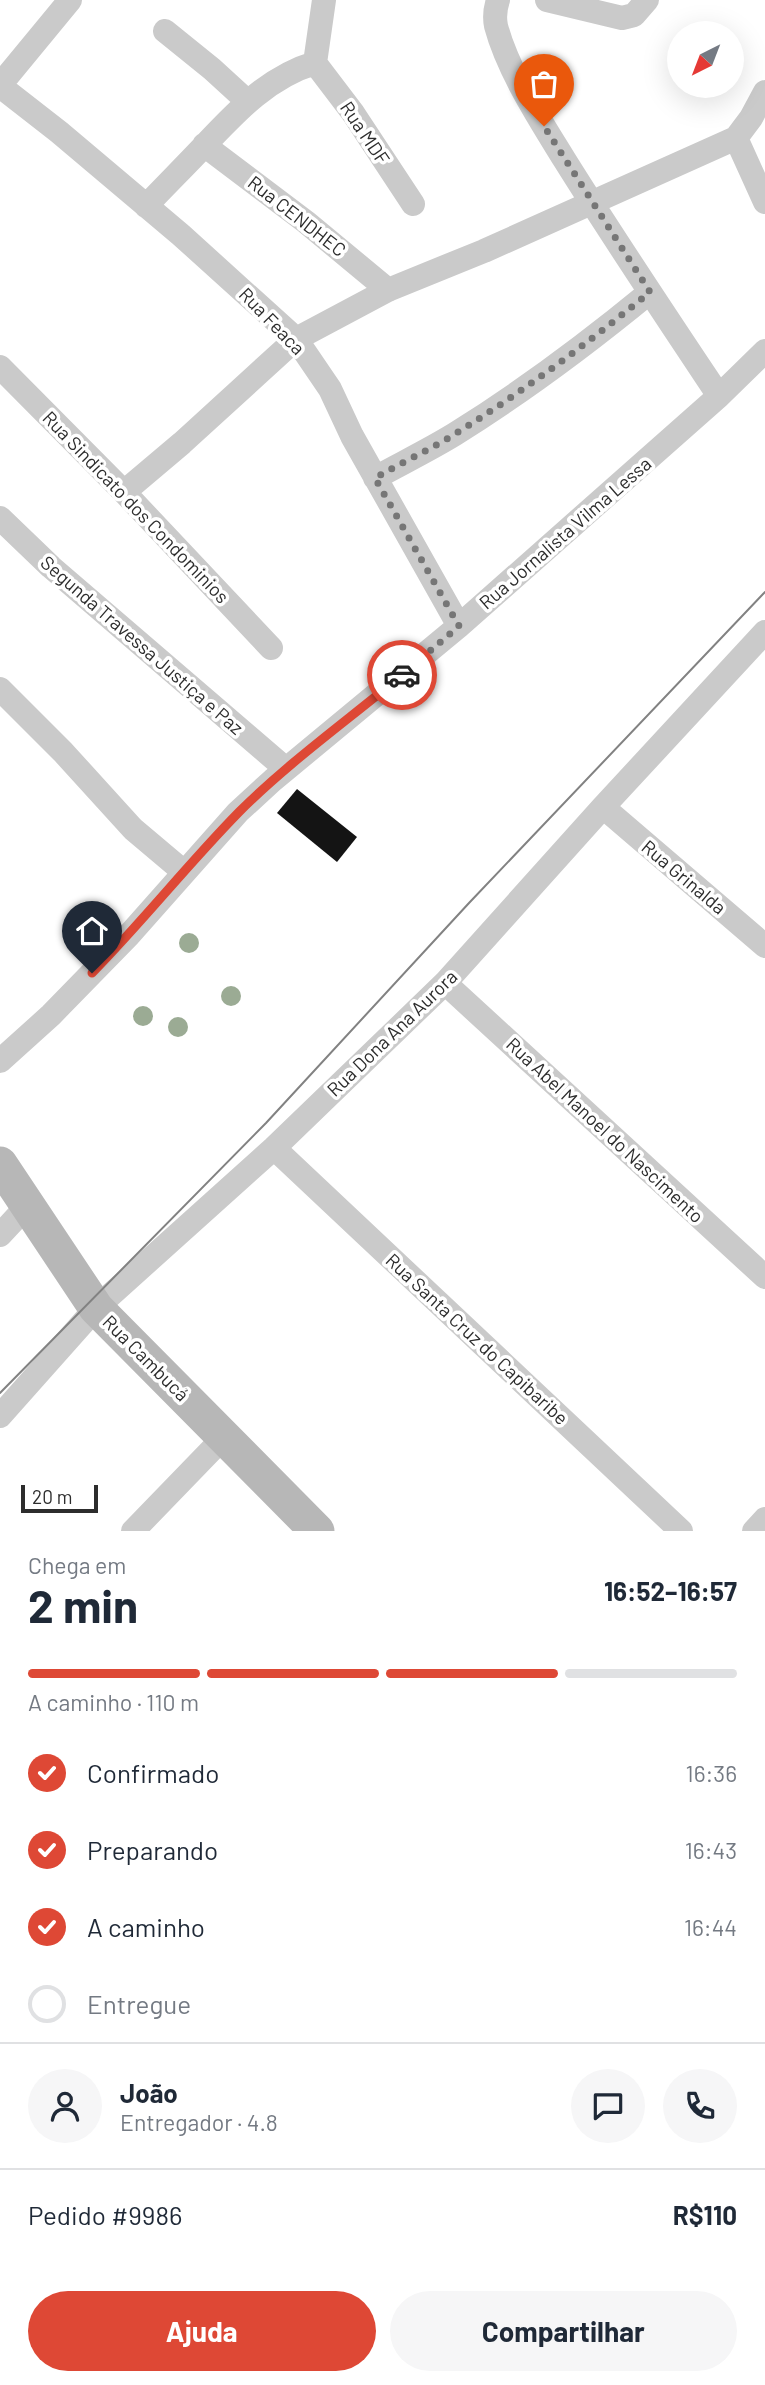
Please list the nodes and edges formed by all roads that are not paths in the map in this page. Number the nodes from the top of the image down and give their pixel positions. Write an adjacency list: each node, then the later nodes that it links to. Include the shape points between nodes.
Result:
1 (70, 0): 8 (street)
2 (324, 0): 7 (street)
3 (498, 0): 14 (street, via 496,25 514,70)
4 (547, 0): 5 (street, via 622,18 634,15)
5 (647, 0)
6 (165, 31): 10 (street)
7 (315, 63): 10 (street, via 285,76); 15 (street, Rua MDF)
8 (3, 75): 16 (street, Rua Feaca, via 58,132)
9 (765, 92): 11 (street)
10 (247, 102): 12 (street)
11 (736, 138): 13 (street); 14 (street)
12 (204, 145): 16 (street); 17 (street, Rua CENDHEC)
13 (765, 202)
14 (591, 203): 17 (street); 18 (street)
15 (413, 204)
16 (146, 206): 19 (street, Rua Feaca)
17 (388, 290): 19 (street)
18 (650, 292): 22 (street); 23 (street, via 532,383 453,436)
19 (296, 340): 23 (street, Rua Feaca, via 330,389); 24 (street)
20 (760, 365): 22 (street, Rua Jornalista Vilma Lessa)
21 (0, 367): 24 (street, Rua Sindicato dos Condominios)
22 (719, 396): 26 (street, Rua Jornalista Vilma Lessa)
23 (375, 478): 26 (street, Rua Feaca)
24 (124, 492): 28 (street, Rua Sindicato dos Condominios)
25 (0, 518): 30 (street, Segunda Travessa Justiça e Paz, via 72,586)
26 (459, 626): 30 (street, Rua Jornalista Vilma Lessa)
27 (764, 636): 31 (street, Rua Dona Ana Aurora)
28 (271, 648)
29 (0, 689): 32 (street, via 133,829)
30 (286, 769): 32 (street, Rua Jornalista Vilma Lessa)
31 (603, 807): 33 (street, Rua Grinalda); 34 (street, Rua Dona Ana Aurora)
32 (184, 872): 35 (street, Rua Jornalista Vilma Lessa, via 129,935)
33 (765, 946)
34 (445, 983): 36 (street, Rua Dona Ana Aurora); 40 (street, Rua Abel Manoel do Nascimento)
35 (0, 1061)
36 (274, 1148): 41 (street, Rua Dona Ana Aurora); 47 (street, Rua Santa Cruz do Capibaribe)
37 (0, 1164): 38 (main road, Rua Cambucá)
38 (27, 1206): 39 (street); 41 (main road, Rua Cambucá)
39 (0, 1235)
40 (765, 1277)
41 (96, 1308): 42 (street, Rua Dona Ana Aurora); 43 (main road, Rua Cambucá)
42 (0, 1416)
43 (224, 1437): 45 (street); 46 (main road, Rua Cambucá)
44 (765, 1519): 48 (street)
45 (133, 1531)
46 (317, 1531)
47 (681, 1531)
48 (754, 1531)

